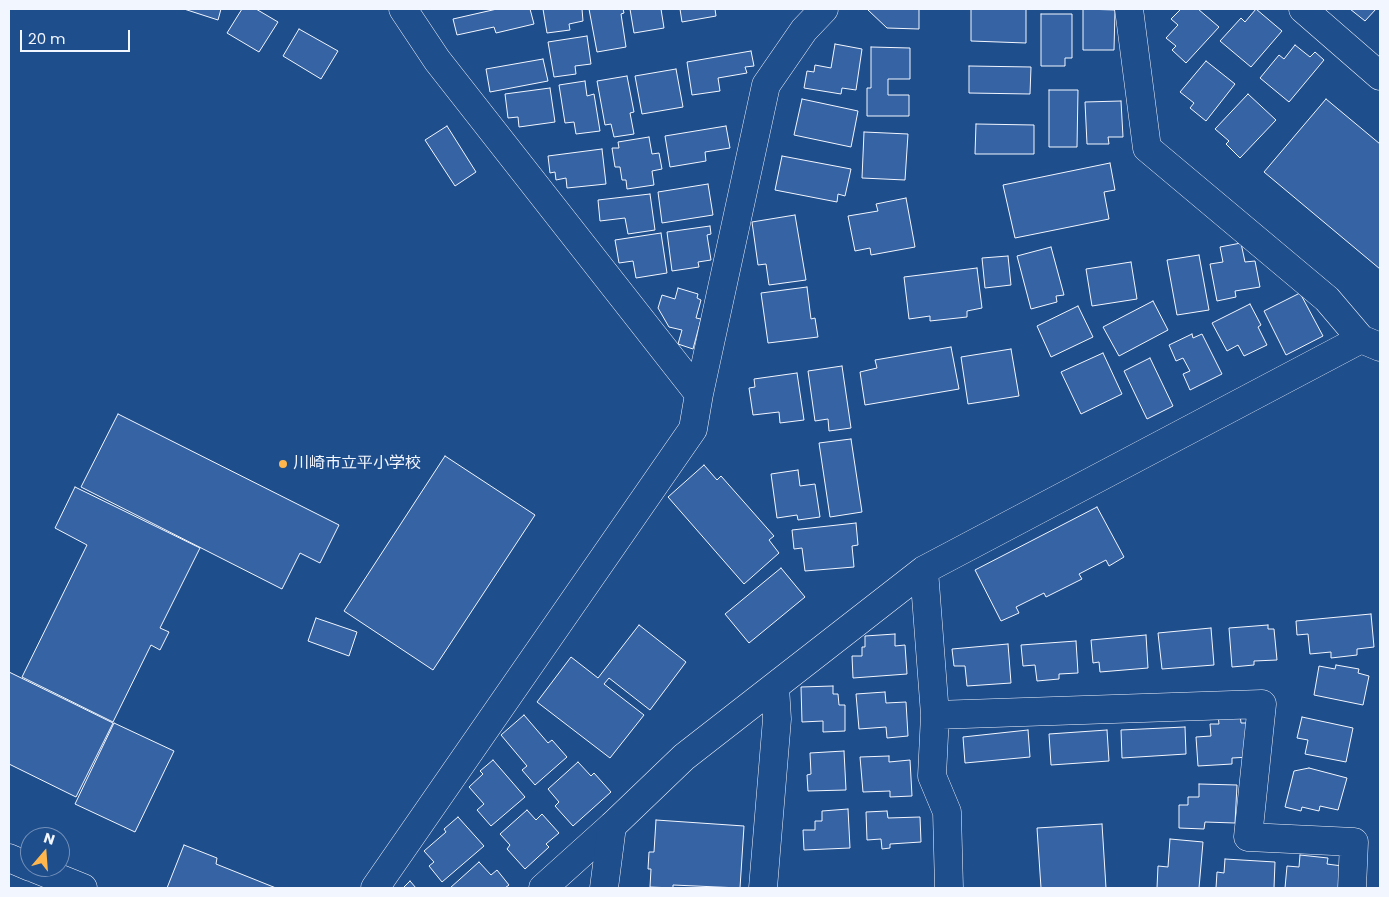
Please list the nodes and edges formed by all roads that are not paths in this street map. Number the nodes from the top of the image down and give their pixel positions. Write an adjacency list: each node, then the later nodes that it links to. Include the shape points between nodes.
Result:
1 (404, 9): 7 (street, via 437,60)
2 (824, 9): 7 (street, via 804,30 766,85)
3 (1130, 9): 6 (street, via 1147,148 1327,299)
4 (1303, 9): 5 (street)
5 (1380, 76)
6 (1371, 343): 8 (street)
7 (699, 394): 14 (street, via 693,428)
8 (924, 570): 9 (street); 10 (street)
9 (775, 687): 11 (street, via 684,757); 17 (street, via 777,718)
10 (935, 715): 18 (street, via 932,776 947,812); 19 (street, via 1262,704 1248,837 1354,842)
11 (612, 826): 15 (street); 16 (street)
12 (55, 877): 13 (street)
13 (83, 888)
14 (375, 888)
15 (543, 888)
16 (604, 888)
17 (764, 888)
18 (949, 888)
19 (1352, 888)

